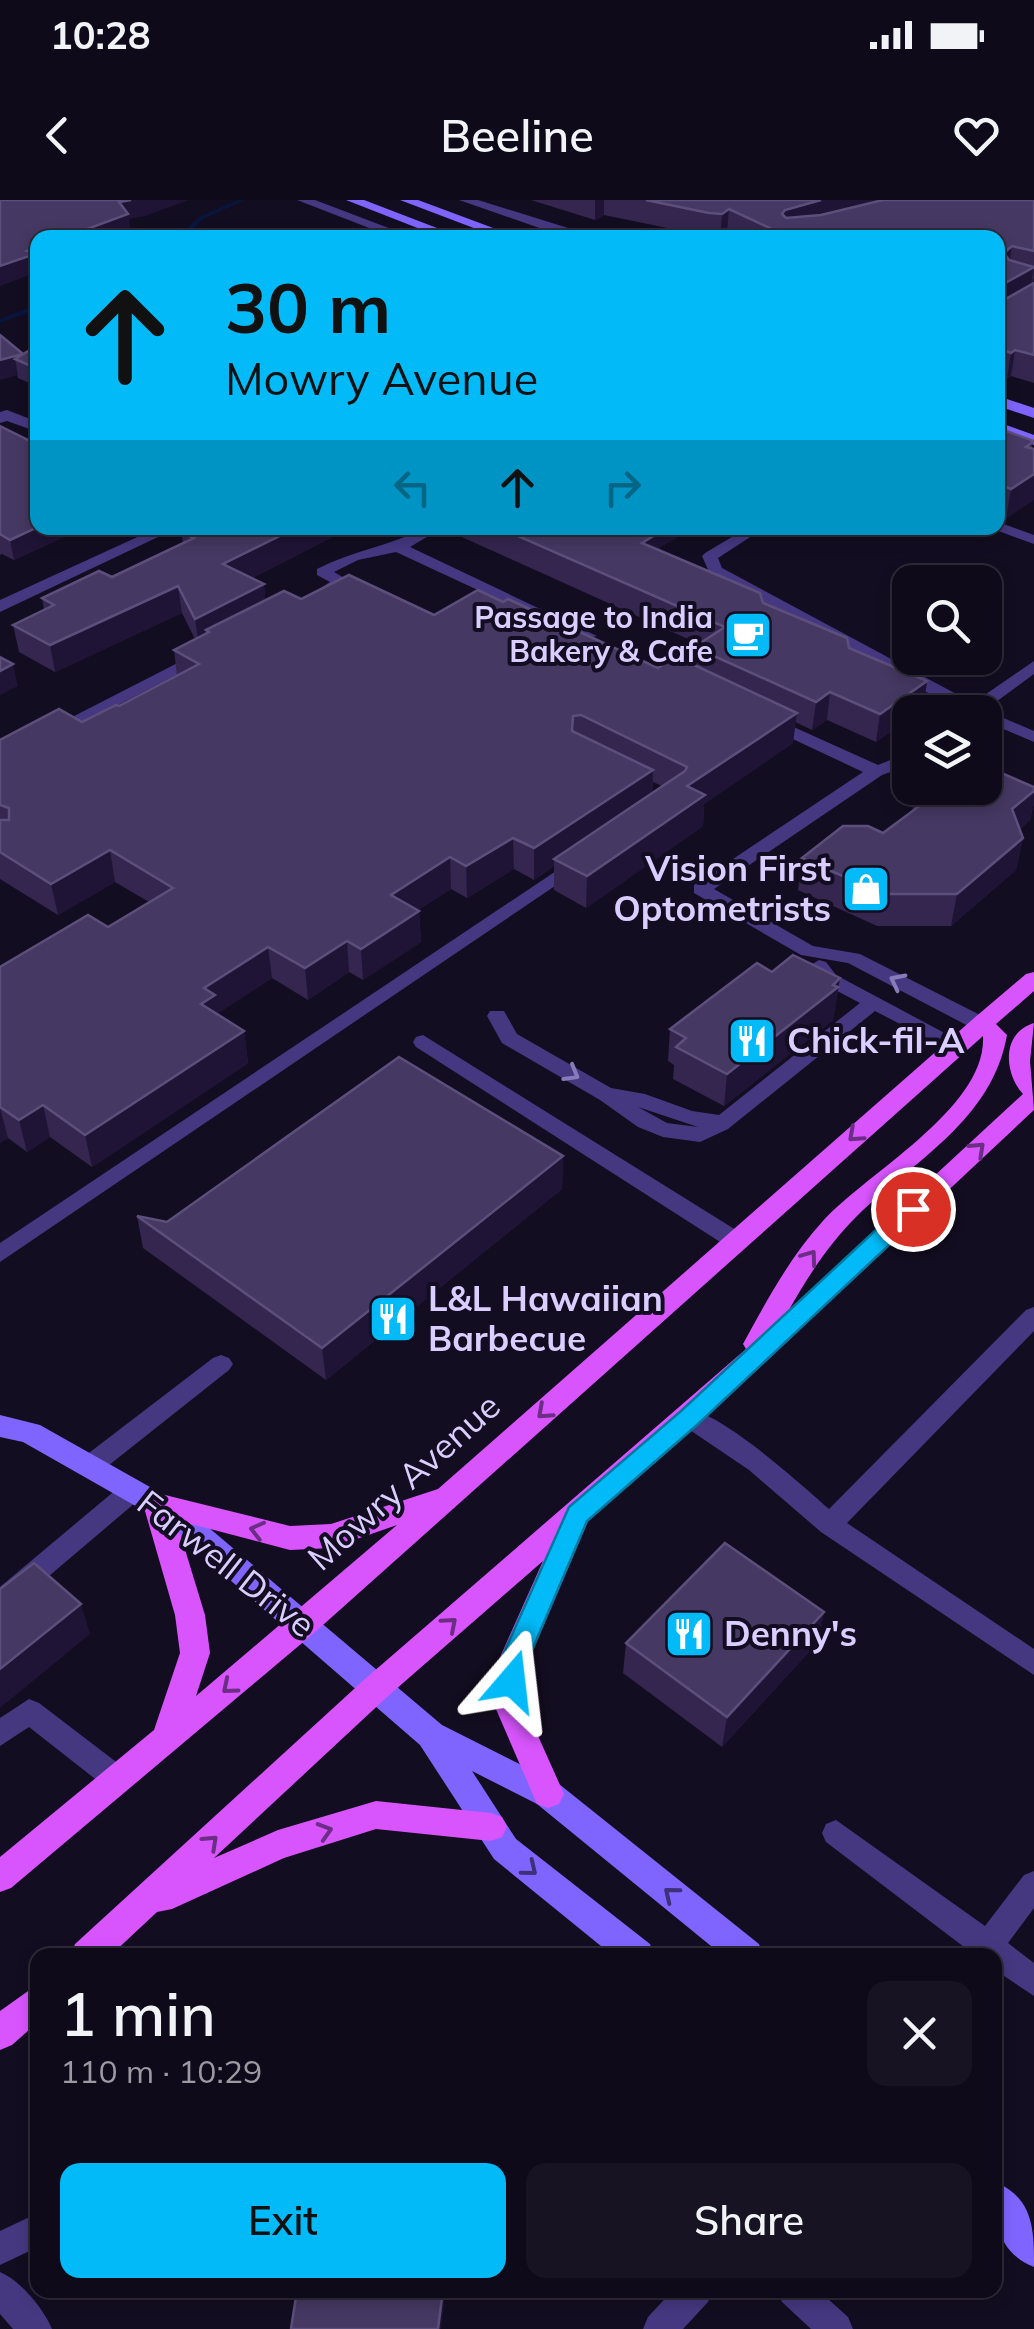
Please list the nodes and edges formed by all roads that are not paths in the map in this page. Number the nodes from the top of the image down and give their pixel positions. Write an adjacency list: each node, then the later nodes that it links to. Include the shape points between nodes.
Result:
1 (303, 200): 5 (street)
2 (352, 200): 6 (street)
3 (406, 200): 7 (street)
4 (466, 200): 8 (street)
5 (387, 230)
6 (434, 230)
7 (491, 230)
8 (556, 230)
9 (1005, 403): 10 (street)
10 (1034, 413)
11 (4, 416): 12 (street)
12 (30, 425)
13 (1005, 430): 14 (street)
14 (1034, 440)
15 (1005, 529): 19 (lane)
16 (155, 535): 22 (street)
17 (420, 535): 20 (lane)
18 (745, 535): 26 (lane, via 710,556 714,570)
19 (1034, 540)
20 (398, 546): 21 (lane, via 353,556 322,572 341,582); 24 (lane)
21 (309, 600)
22 (0, 607)
23 (222, 645): 31 (lane)
24 (611, 646)
25 (1034, 666): 27 (lane)
26 (944, 695)
27 (999, 695)
28 (752, 713): 33 (lane)
29 (1002, 724): 30 (lane)
30 (1034, 737)
31 (0, 760)
32 (892, 768): 33 (lane)
33 (876, 772): 35 (lane, via 702,889)
34 (594, 852): 45 (lane)
35 (808, 951): 37 (lane, via 829,979); 39 (lane, one-way to 35, via 853,958)
36 (1034, 979): 39 (main road, Mowry Avenue)
37 (874, 1002): 38 (lane, one-way to 37, via 509,1038 607,1095 642,1097 691,1120 724,1122); 42 (lane)
38 (497, 1016)
39 (982, 1024): 42 (main road, Mowry Avenue); 48 (main road, one-way to 39, via 834,1226 976,1096 996,1049 996,1035)
40 (1034, 1030): 43 (main road, via 1018,1054 1018,1072)
41 (422, 1042): 44 (lane)
42 (956, 1045): 44 (main road, Mowry Avenue, one-way to 44)
43 (1034, 1094): 48 (main road, one-way to 43)
44 (736, 1241): 52 (main road, Mowry Avenue, one-way to 52)
45 (0, 1254)
46 (1034, 1316): 55 (lane)
47 (220, 1364): 51 (lane)
48 (740, 1370): 49 (main road)
49 (690, 1417): 54 (main road); 55 (lane, via 758,1463)
50 (0, 1426): 51 (street, Farwell Drive, via 30,1433)
51 (90, 1466): 53 (street, Farwell Drive)
52 (451, 1494): 53 (main road, one-way to 53, via 332,1536 290,1538); 57 (main road, Mowry Avenue)
53 (145, 1497): 56 (lane); 57 (street, Farwell Drive, via 172,1512); 62 (main road, via 190,1614 195,1653)
54 (578, 1514): 59 (main road, one-way to 54); 64 (main road, via 516,1655 508,1700)
55 (830, 1525): 58 (lane)
56 (0, 1602)
57 (304, 1624): 59 (street, Farwell Drive); 62 (main road, Mowry Avenue, one-way to 62)
58 (1034, 1663)
59 (376, 1688): 61 (street, Farwell Drive); 69 (main road, one-way to 59)
60 (0, 1734): 63 (lane, via 22,1704)
61 (431, 1735): 64 (street, Farwell Drive); 65 (street, Farwell Drive)
62 (166, 1739): 63 (main road, Mowry Avenue)
63 (118, 1780): 67 (main road, Mowry Avenue)
64 (548, 1794): 72 (street, Farwell Drive, one-way to 64)
65 (491, 1827): 69 (main road, one-way to 65, via 278,1845 376,1815); 71 (street, Farwell Drive, one-way to 71, via 506,1848)
66 (836, 1833): 73 (lane)
67 (0, 1877)
68 (1034, 1885): 74 (lane)
69 (138, 1908): 70 (main road)
70 (106, 1948)
71 (629, 1948)
72 (738, 1948)
73 (981, 1948)
74 (986, 1948)
75 (1002, 1962): 76 (lane)
76 (1034, 1982)
77 (30, 2007): 78 (main road)
78 (0, 2033)
79 (1002, 2209): 83 (street)
80 (1002, 2230): 83 (street)
81 (30, 2233): 82 (lane)
82 (0, 2249)
83 (1034, 2249)
84 (0, 2289): 87 (lane)
85 (689, 2298): 88 (lane)
86 (803, 2298): 89 (lane)
87 (35, 2329)
88 (660, 2329)
89 (836, 2329)

